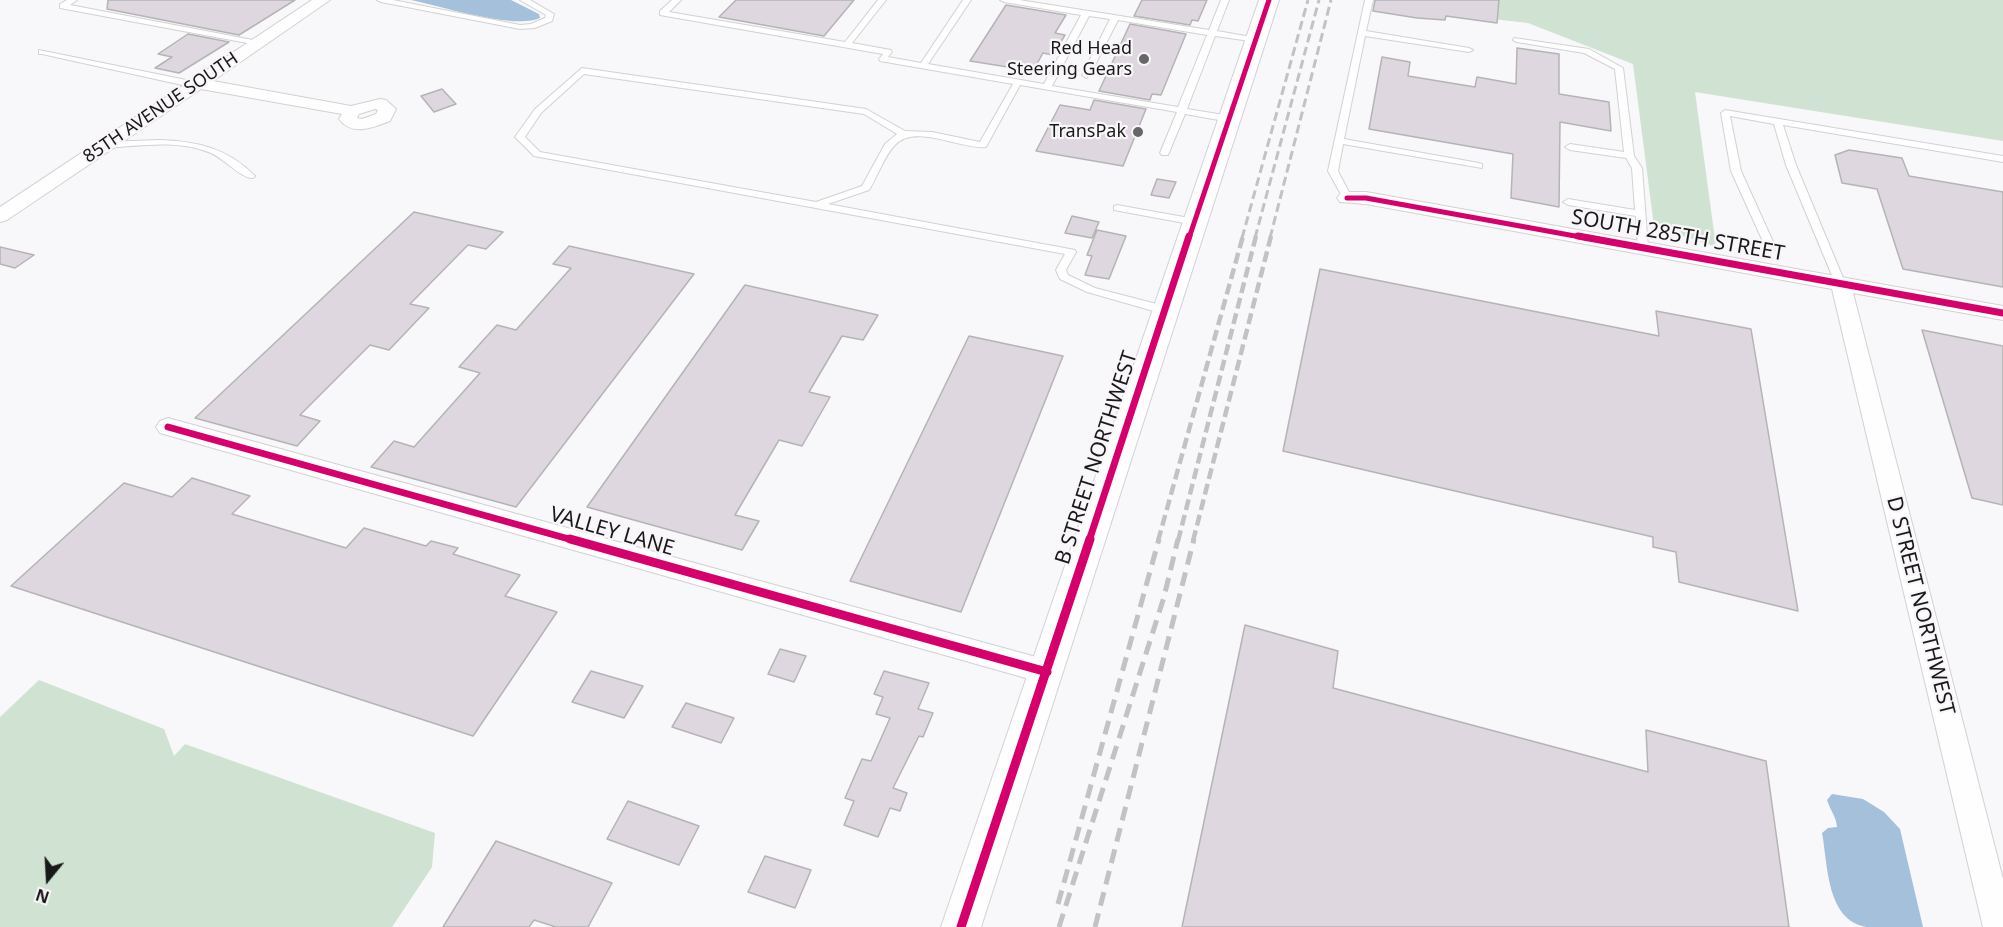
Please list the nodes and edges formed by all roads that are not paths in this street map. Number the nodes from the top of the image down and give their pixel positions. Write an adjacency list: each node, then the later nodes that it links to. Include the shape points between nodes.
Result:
1 (73, 0): 18 (lane, via 63,6)
2 (322, 0): 18 (street, 85TH AVENUE SOUTH)
3 (381, 0): 4 (lane, via 513,26 532,26 549,19 550,14)
4 (524, 0)
5 (677, 0): 19 (lane, via 663,13)
6 (882, 0): 19 (lane)
7 (967, 0): 22 (lane)
8 (1004, 0): 12 (lane)
9 (1225, 0): 14 (lane)
10 (1269, 0): 16 (street, B STREET NORTHWEST)
11 (1369, 0): 15 (lane)
12 (1086, 13): 13 (lane); 26 (lane)
13 (1115, 18): 14 (lane); 23 (lane)
14 (1212, 33): 16 (lane); 27 (lane)
15 (1362, 33): 20 (lane); 32 (lane)
16 (1257, 40): 29 (street, B STREET NORTHWEST)
17 (1517, 40): 36 (lane, via 1586,51 1619,68)
18 (258, 43): 25 (street, 85TH AVENUE SOUTH)
19 (847, 45): 22 (lane, via 888,52 883,58)
20 (1469, 50)
21 (42, 52): 25 (lane)
22 (923, 66): 24 (lane)
23 (1086, 75)
24 (1018, 82): 26 (lane); 31 (lane, via 983,145)
25 (198, 84): 28 (street); 33 (street, 85TH AVENUE SOUTH)
26 (1047, 87): 27 (lane)
27 (1181, 110): 29 (lane); 35 (lane)
28 (352, 111)
29 (1230, 119): 46 (street, B STREET NORTHWEST)
30 (1778, 122): 37 (lane); 47 (lane, via 1725,113 1736,171); 49 (lane, via 1791,165)
31 (903, 134): 42 (lane, via 890,144 866,188); 42 (lane, via 866,112 582,71 538,111 520,137 537,154)
32 (1340, 141): 38 (lane); 40 (lane, via 1333,171)
33 (105, 145): 39 (lane, via 172,143 199,147 220,154); 45 (street, 85TH AVENUE SOUTH)
34 (1570, 147): 36 (lane)
35 (1165, 153)
36 (1629, 156): 44 (lane, via 1637,168)
37 (2003, 159)
38 (1479, 166)
39 (250, 176)
40 (1347, 198): 48 (street, SOUTH 285TH STREET, via 1366,198)
41 (1568, 202): 44 (lane)
42 (817, 205): 50 (lane, via 1071,252 1061,270 1064,277 1091,290)
43 (1117, 208): 46 (lane)
44 (1640, 214): 48 (lane)
45 (0, 216)
46 (1195, 222): 50 (street, B STREET NORTHWEST)
47 (1769, 244)
48 (1643, 248): 49 (street, SOUTH 285TH STREET)
49 (1841, 285): 51 (street, SOUTH 285TH STREET); 55 (street, D STREET NORTHWEST)
50 (1164, 310): 53 (street, B STREET NORTHWEST)
51 (2003, 313)
52 (168, 426): 53 (street, VALLEY LANE)
53 (1047, 672): 54 (street, B STREET NORTHWEST)
54 (961, 927)
55 (1999, 927)

